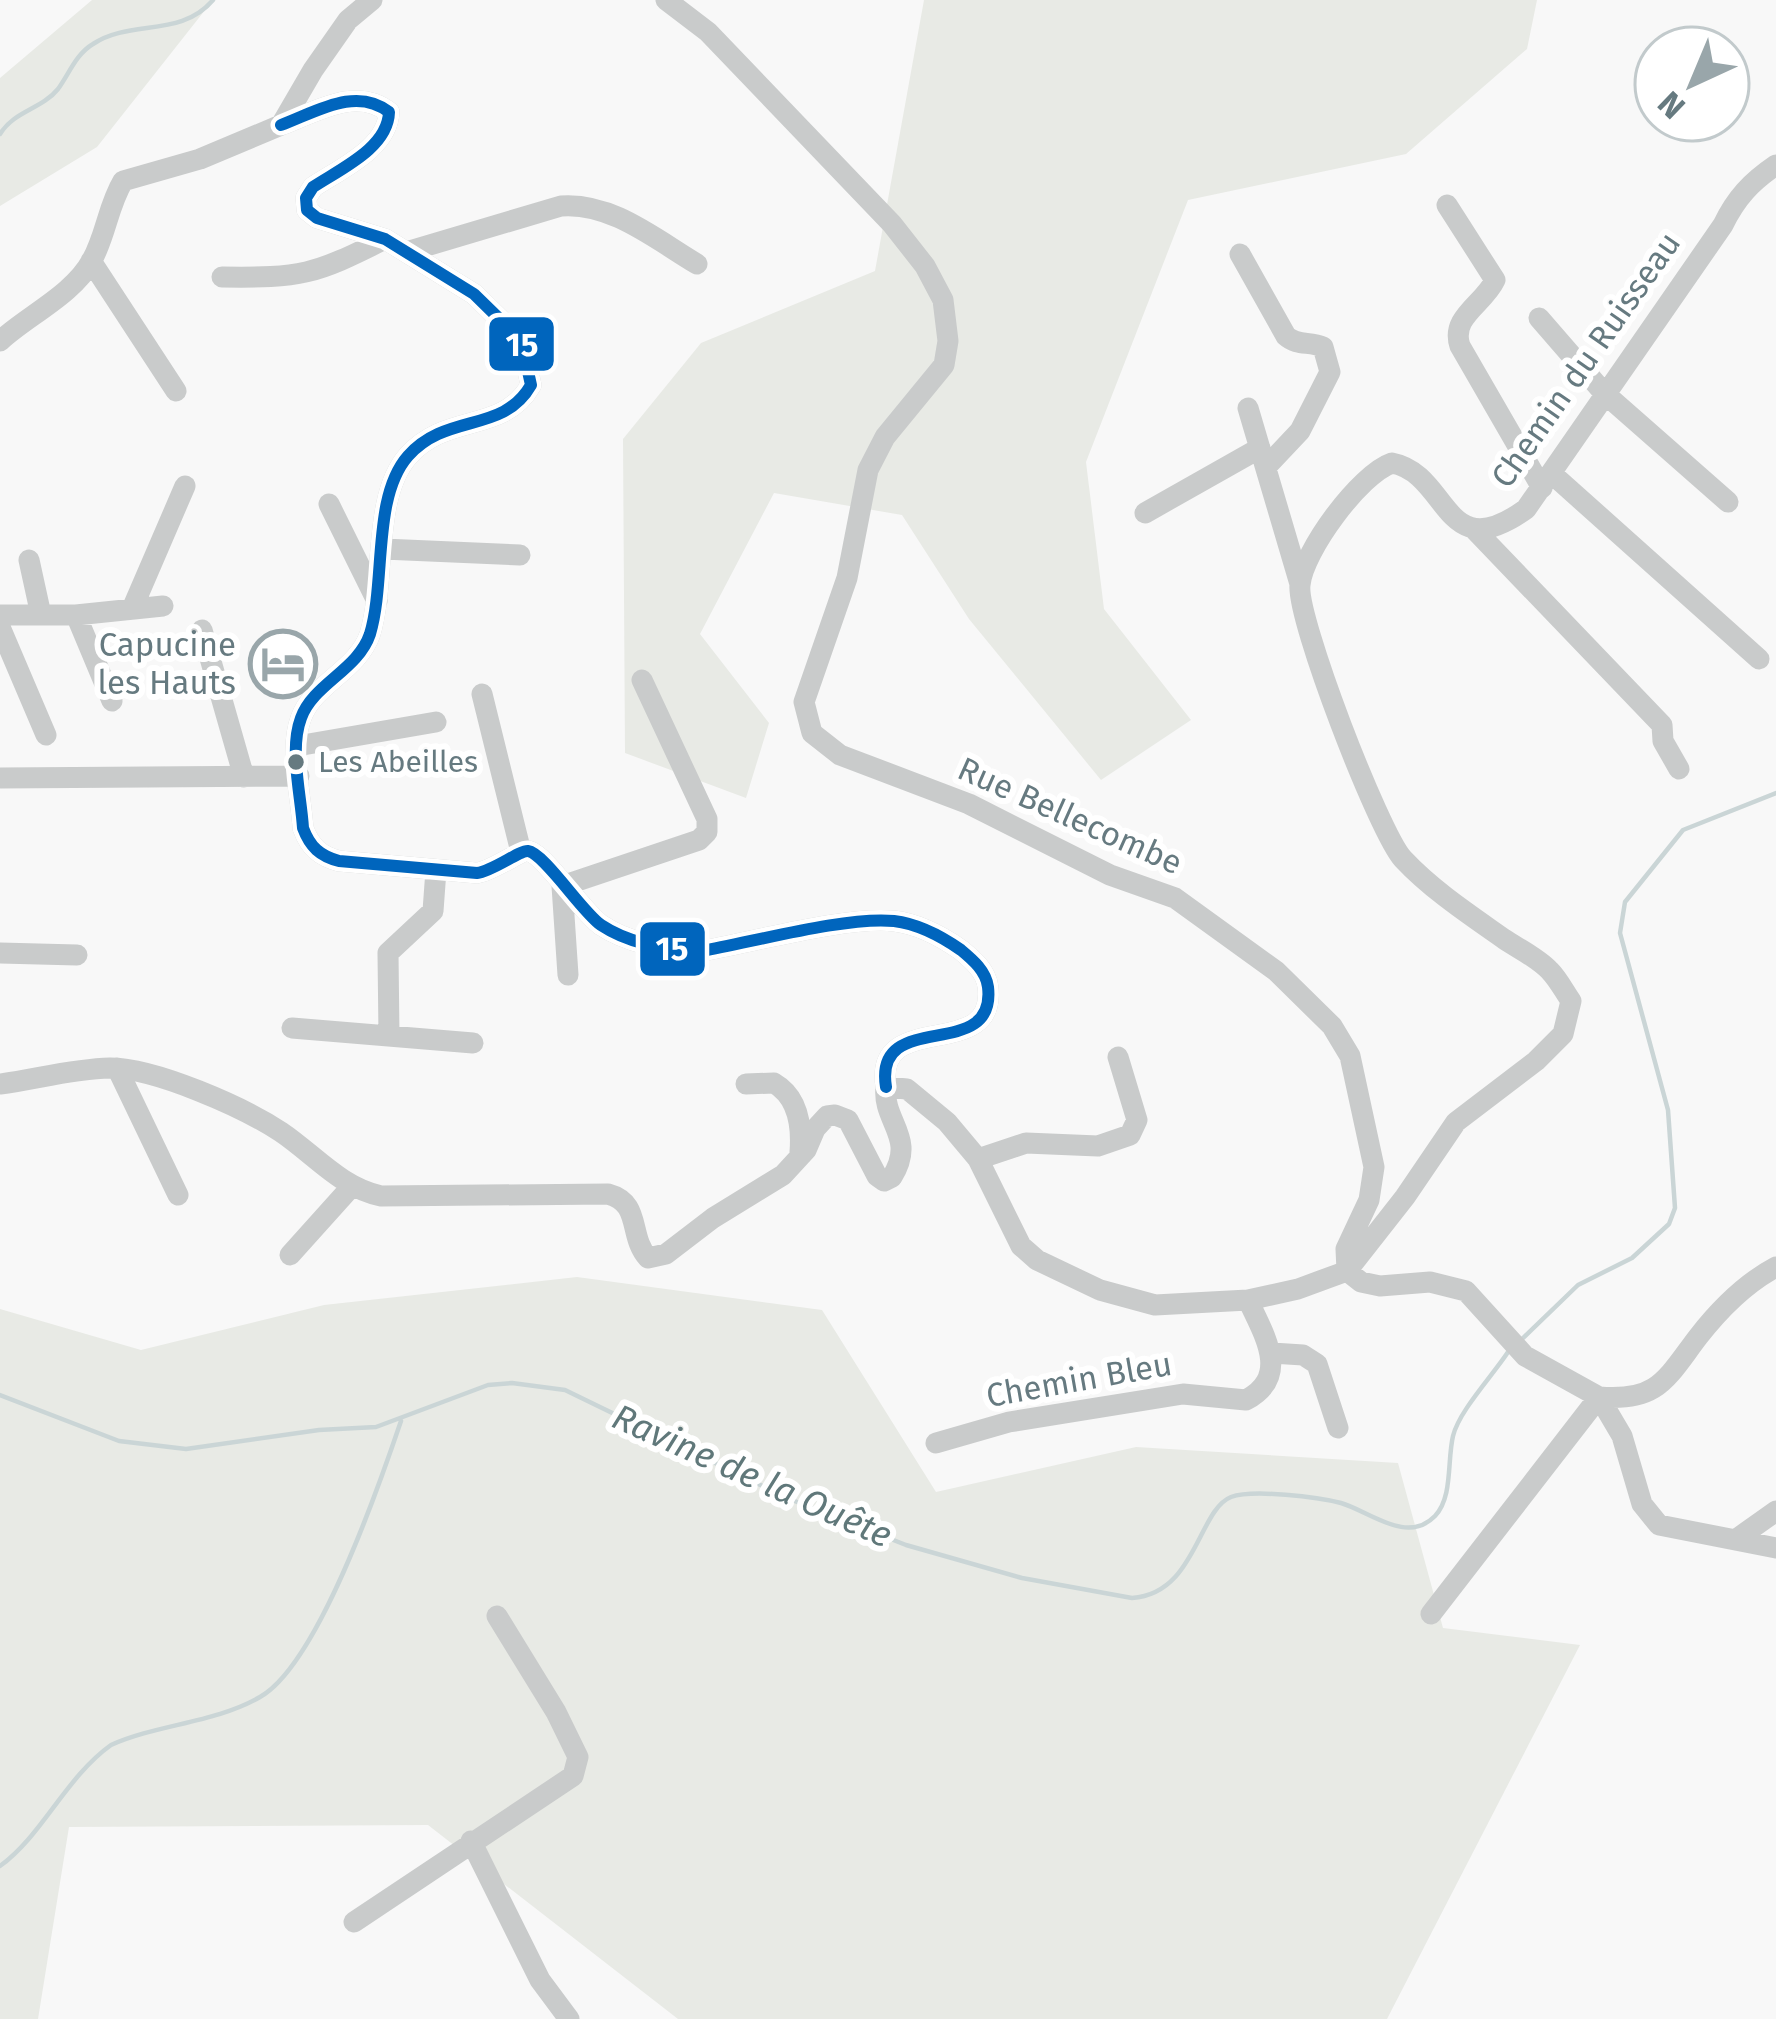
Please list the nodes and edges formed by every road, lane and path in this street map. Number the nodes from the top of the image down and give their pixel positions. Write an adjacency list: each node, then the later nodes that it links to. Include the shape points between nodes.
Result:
1 (372, 0): 3 (street, via 348,20)
2 (666, 0): 67 (street, Rue Bellecombe, via 708,32 892,224 943,301 944,364 868,470 847,578 804,702 806,722 840,755 1175,898 1276,971 1332,1026 1350,1056 1374,1167 1346,1250)
3 (281, 124): 6 (street, via 356,98 389,112 377,142 306,198 317,218); 9 (street, via 123,181)
4 (1776, 165): 15 (street, Chemin du Ruisseau, via 1745,188)
5 (1447, 205): 18 (street, via 1495,280 1456,334)
6 (385, 239): 7 (street); 11 (street, via 313,274)
7 (406, 252): 10 (street, via 584,204); 24 (street, via 500,316 521,340 531,385 513,408 442,429 404,460 388,497)
8 (1240, 254): 17 (street, via 1286,336 1323,347 1330,372 1300,430)
9 (92, 261): 13 (street); 14 (street)
10 (697, 263)
11 (222, 277)
12 (1539, 318): 15 (street)
13 (0, 341)
14 (176, 391)
15 (1604, 393): 18 (street, Chemin du Ruisseau); 20 (street)
16 (1248, 408): 17 (street)
17 (1263, 457): 22 (street); 27 (street)
18 (1547, 481): 23 (street, Chemin du Ruisseau, via 1505,524); 36 (street)
19 (184, 486): 30 (street)
20 (1728, 502)
21 (329, 504): 28 (street)
22 (1145, 513)
23 (1473, 528): 27 (street, via 1407,468 1385,465 1338,512); 43 (street, via 1662,725)
24 (383, 549): 25 (street); 28 (street)
25 (520, 555)
26 (29, 560): 32 (street)
27 (1300, 584): 67 (street, via 1302,617 1399,855 1548,968 1571,1000 1562,1034 1456,1123)
28 (377, 601): 42 (street, via 369,638 305,709)
29 (163, 606): 30 (street)
30 (132, 609): 33 (street)
31 (0, 615): 32 (street)
32 (41, 615): 33 (street)
33 (76, 615): 39 (street)
34 (0, 627): 41 (street)
35 (202, 630): 45 (street)
36 (1760, 659)
37 (642, 680): 49 (street, via 707,832)
38 (482, 694): 47 (street)
39 (112, 701)
40 (436, 722): 42 (street)
41 (46, 735)
42 (297, 746): 44 (street)
43 (1679, 769)
44 (299, 776): 45 (street); 48 (street, via 303,828 315,850 339,861)
45 (244, 777): 46 (street)
46 (0, 778)
47 (521, 852): 48 (street, via 492,871); 49 (street, via 536,854)
48 (436, 870): 54 (street, via 433,911 388,953)
49 (562, 886): 52 (street); 60 (street, via 604,927 675,950 872,920 946,939 988,984 982,1013 962,1032 890,1053)
50 (0, 953): 51 (street)
51 (77, 955)
52 (568, 975)
53 (292, 1028): 54 (street)
54 (389, 1036): 55 (street)
55 (473, 1043)
56 (1118, 1057): 61 (street, via 1136,1120 1130,1135 1098,1146 1025,1143)
57 (117, 1068): 58 (street); 63 (street, via 248,1114); 64 (street)
58 (0, 1084)
59 (746, 1084): 62 (street, via 774,1083 788,1094 801,1138)
60 (886, 1087): 61 (street, via 908,1089); 62 (street, via 901,1136 892,1177 877,1176 856,1131 835,1115 814,1129)
61 (978, 1159): 68 (street, via 1021,1246 1037,1260 1155,1305)
62 (795, 1164): 63 (street, via 658,1258 642,1252 631,1210 608,1194 381,1196)
63 (352, 1186): 65 (street)
64 (178, 1195)
65 (290, 1255)
66 (1776, 1267): 70 (street, via 1722,1310 1661,1386)
67 (1347, 1271): 68 (street); 70 (street, via 1380,1286 1448,1283 1466,1291 1525,1356)
68 (1248, 1300): 69 (street)
69 (1272, 1353): 71 (street, via 1317,1364); 72 (street, Chemin Bleu, via 1265,1386 1246,1400 1183,1394 1009,1422)
70 (1599, 1397): 74 (street, via 1622,1436 1648,1515 1677,1531); 76 (street)
71 (1338, 1428)
72 (936, 1443)
73 (1776, 1511): 74 (street)
74 (1738, 1538): 75 (street)
75 (1776, 1548)
76 (1431, 1614)
77 (496, 1616): 78 (street, via 578,1757 573,1776)
78 (471, 1841): 79 (street); 80 (street, via 540,1980)
79 (354, 1922)
80 (569, 2019)

